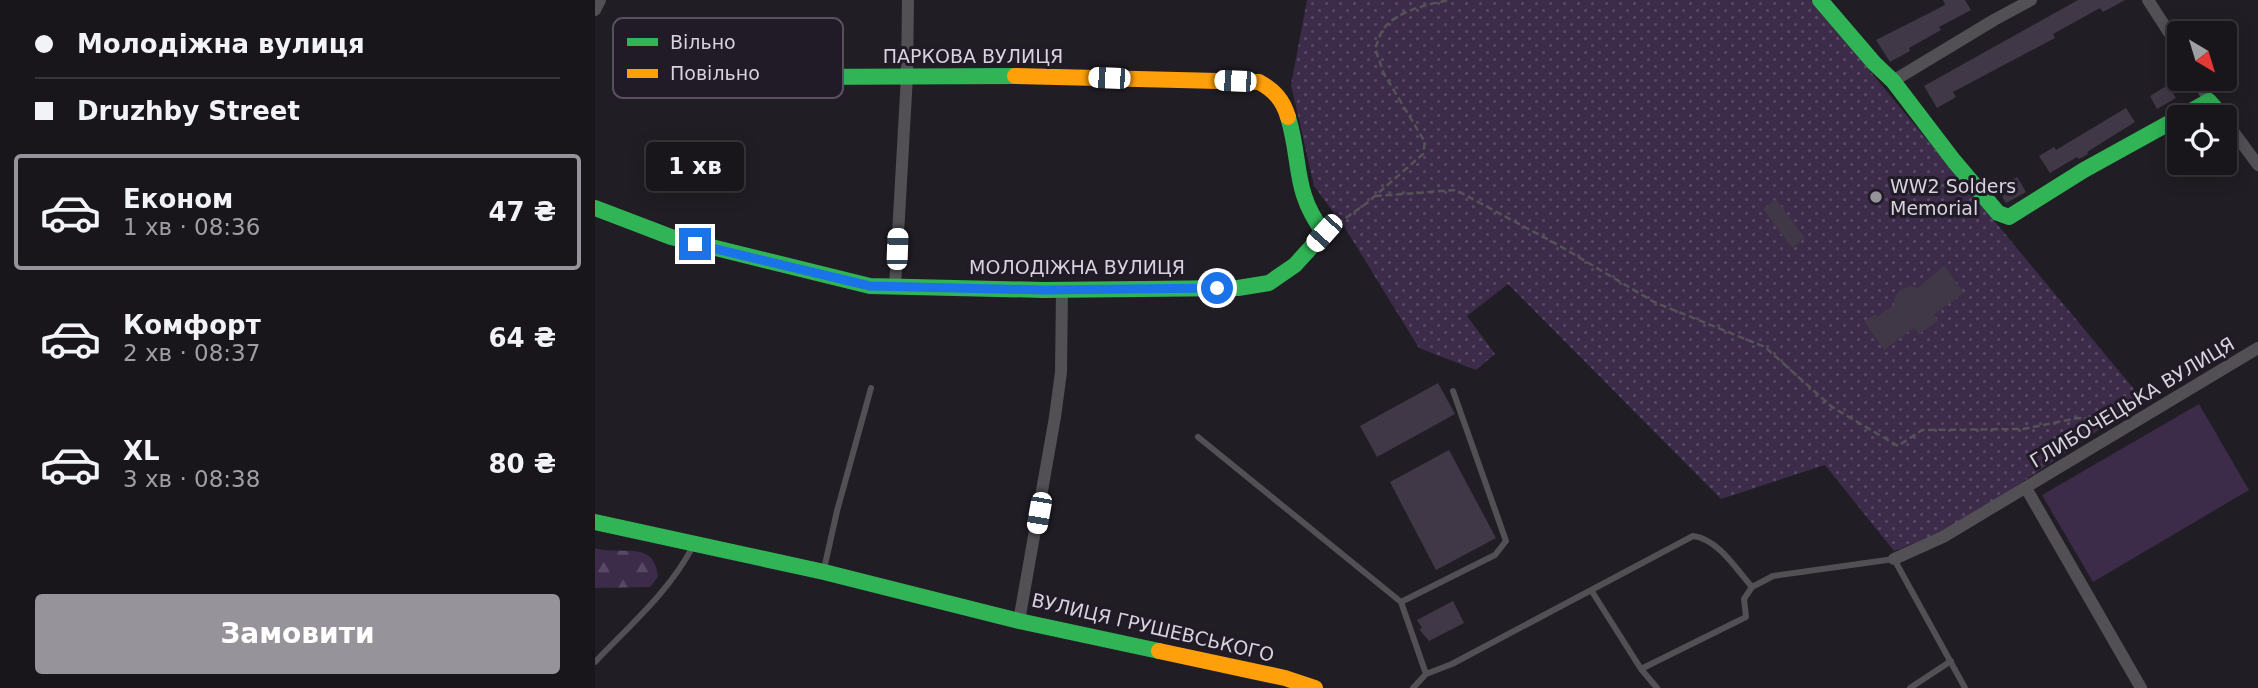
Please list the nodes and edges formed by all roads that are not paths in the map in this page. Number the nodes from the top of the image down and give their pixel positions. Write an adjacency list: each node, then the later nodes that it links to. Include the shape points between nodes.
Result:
1 (600, 0): 6 (street)
2 (908, 0): 8 (street)
3 (1820, 0): 10 (street)
4 (2031, 0): 10 (street)
5 (2148, 0): 7 (street)
6 (595, 10)
7 (2167, 29)
8 (907, 76): 9 (street, ПАРКОВА ВУЛИЦЯ); 17 (street, ПАРКОВА ВУЛИЦЯ, via 1267,84 1284,106 1300,187 1313,220); 18 (street)
9 (843, 77)
10 (1893, 81): 12 (street, via 1998,213 2009,217)
11 (2204, 91): 12 (street)
12 (2209, 101): 13 (street)
13 (2213, 105)
14 (2237, 136): 15 (street)
15 (2258, 165)
16 (595, 208): 18 (street, МОЛОДІЖНА ВУЛИЦЯ, via 671,237 870,286)
17 (1324, 233): 19 (street, МОЛОДІЖНА ВУЛИЦЯ, via 1295,265 1269,283 1238,288)
18 (895, 287): 19 (street, МОЛОДІЖНА ВУЛИЦЯ)
19 (1062, 290): 32 (street, ВУЛИЦЯ ГРУШЕВСЬКОГО, via 1061,372)
20 (2258, 349): 24 (street, ГЛИБОЧЕЦЬКА ВУЛИЦЯ)
21 (871, 388): 28 (lane)
22 (1453, 391): 31 (lane, via 1506,541 1495,555)
23 (1198, 437): 31 (lane)
24 (2026, 488): 27 (street, ГЛИБОЧЕЦЬКА ВУЛИЦЯ, via 1943,537); 42 (street)
25 (595, 522): 26 (street)
26 (694, 543): 28 (street); 34 (lane, via 670,583)
27 (1894, 559): 29 (lane, via 1773,576); 33 (lane)
28 (824, 572): 32 (street)
29 (1752, 587): 30 (lane, via 1715,545 1693,536); 35 (lane, via 1744,599 1746,618)
30 (1591, 590): 35 (lane); 36 (lane)
31 (1401, 602): 36 (lane)
32 (1019, 621): 37 (street, ВУЛИЦЯ ГРУШЕВСЬКОГО)
33 (1951, 661): 40 (lane); 41 (lane)
34 (595, 662)
35 (1641, 669): 39 (lane)
36 (1426, 674): 38 (lane)
37 (1315, 688)
38 (1413, 688)
39 (1657, 688)
40 (1910, 688)
41 (1965, 688)
42 (2141, 688)

